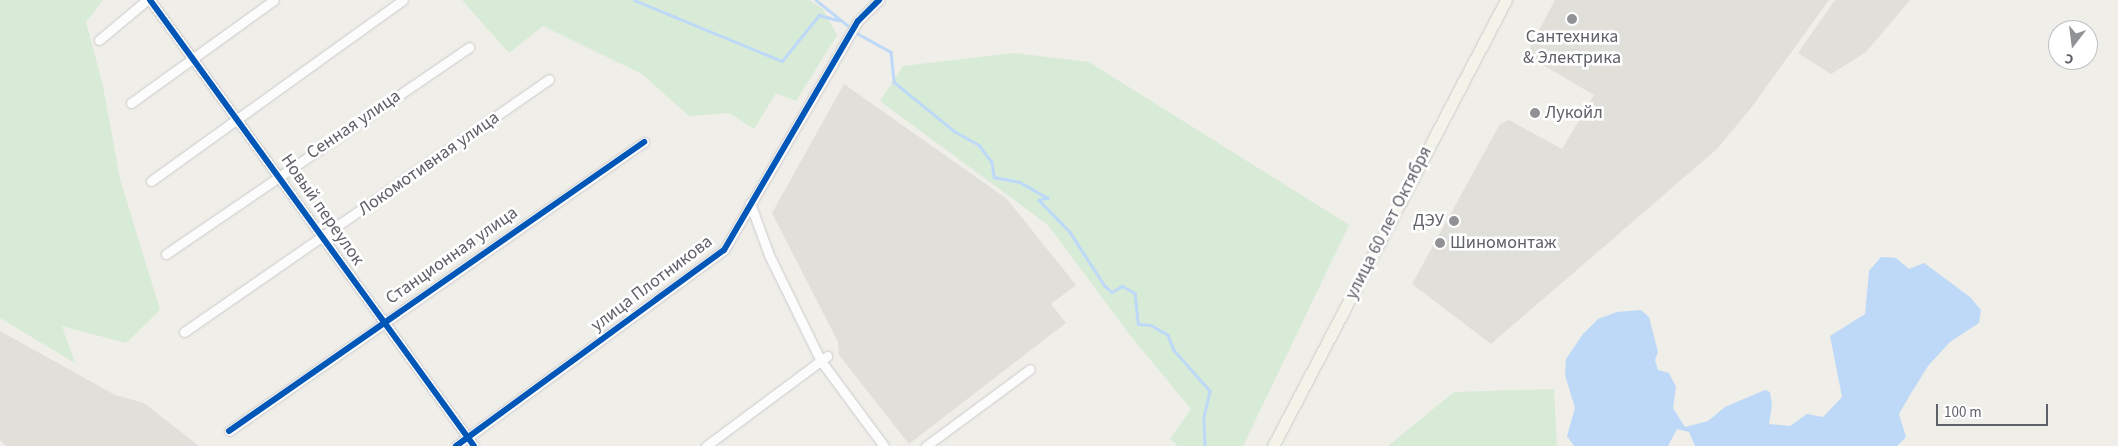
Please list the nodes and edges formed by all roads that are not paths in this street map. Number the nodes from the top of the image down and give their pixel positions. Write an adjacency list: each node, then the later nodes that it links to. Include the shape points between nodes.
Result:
1 (148, 0): 6 (street); 8 (street, Новый переулок)
2 (274, 0): 8 (street)
3 (403, 0): 11 (street)
4 (879, 0): 15 (street, улица Плотникова, via 858,21)
5 (1506, 0): 29 (main road, улица 60 лет Октября)
6 (100, 40)
7 (469, 47): 13 (street, Сенная улица)
8 (194, 57): 10 (street); 11 (street, Новый переулок)
9 (549, 79): 16 (street, Локомотивная улица)
10 (131, 104)
11 (236, 117): 13 (street, Новый переулок); 14 (street)
12 (644, 142): 18 (street, Станционная улица)
13 (280, 176): 16 (street, Новый переулок); 17 (street, Сенная улица)
14 (151, 180)
15 (750, 204): 20 (street, via 769,255); 23 (street, улица Плотникова, via 724,250 716,257)
16 (323, 238): 18 (street, Новый переулок); 19 (street, Локомотивная улица)
17 (166, 254)
18 (384, 322): 22 (street, Станционная улица); 23 (street, Новый переулок)
19 (184, 332)
20 (824, 359): 26 (street); 27 (street)
21 (1030, 369): 28 (street)
22 (229, 432)
23 (468, 437): 24 (street, улица Плотникова); 25 (street, Новый переулок)
24 (456, 446)
25 (474, 446)
26 (706, 446)
27 (884, 446)
28 (926, 446)
29 (1273, 446)

